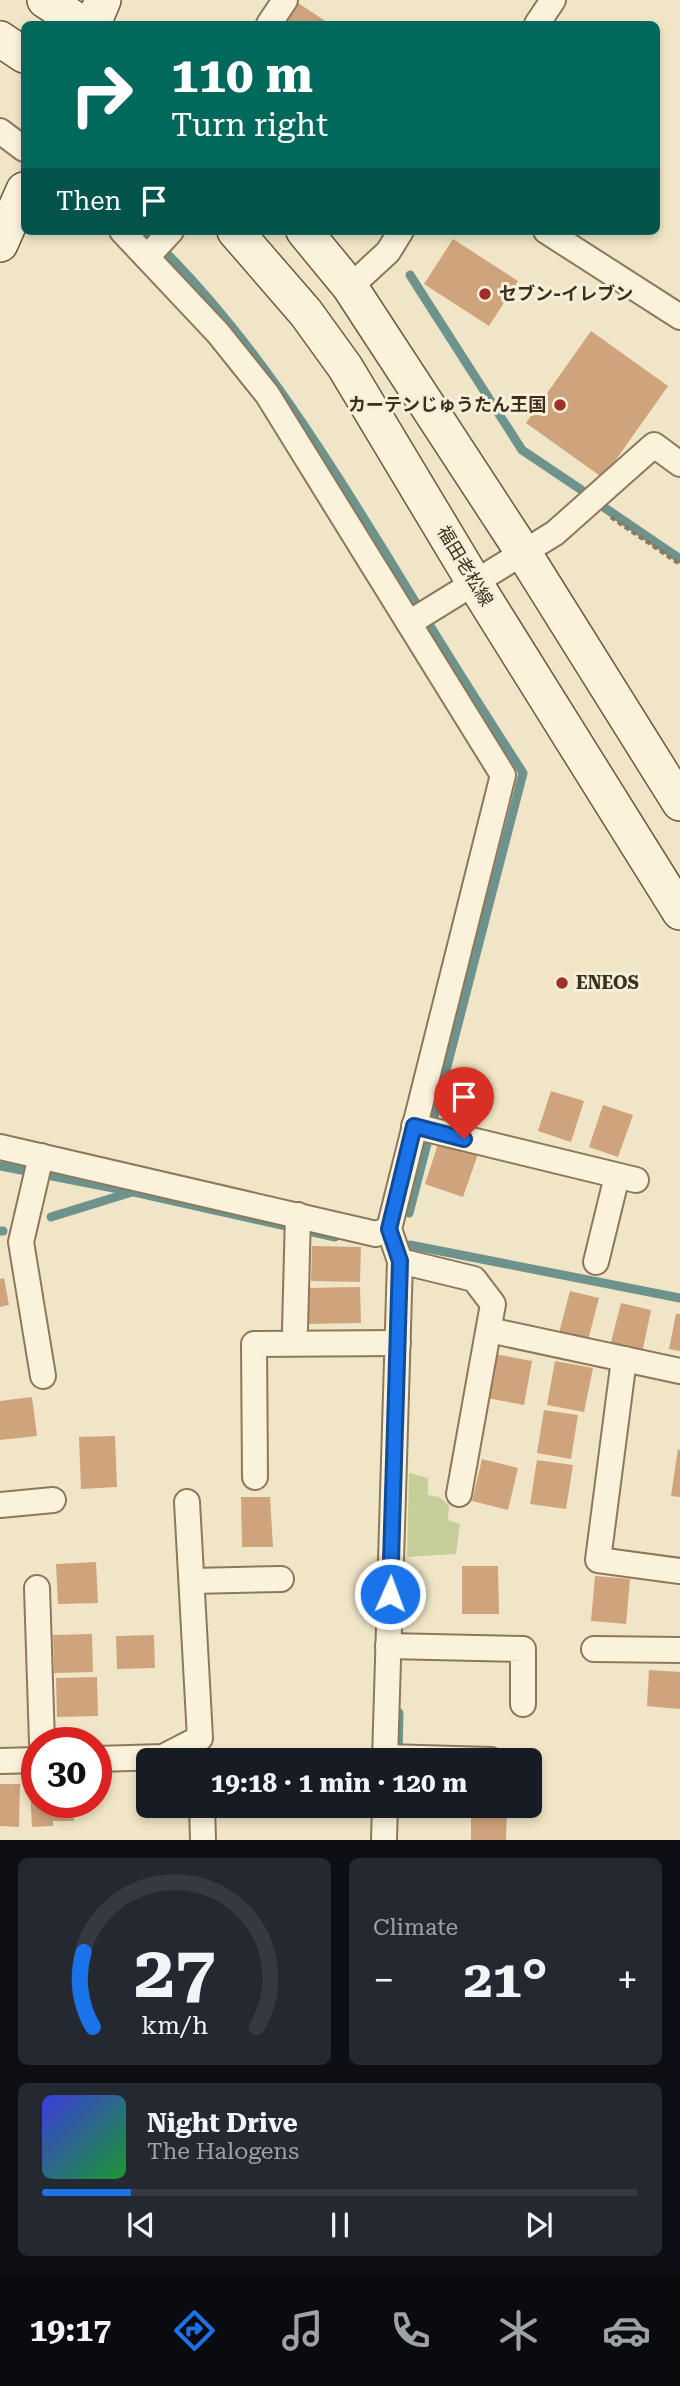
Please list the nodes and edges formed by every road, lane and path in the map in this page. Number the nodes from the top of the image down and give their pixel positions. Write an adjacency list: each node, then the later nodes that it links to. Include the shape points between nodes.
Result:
1 (44, 0): 5 (main road)
2 (103, 0): 6 (main road)
3 (285, 0): 7 (street)
4 (553, 0): 8 (street)
5 (77, 21)
6 (94, 21)
7 (271, 21)
8 (539, 21)
9 (0, 39): 10 (main road)
10 (21, 53)
11 (0, 131): 12 (street)
12 (21, 147)
13 (21, 197): 19 (main road)
14 (133, 235): 20 (street)
15 (238, 235): 27 (main road, 福田老松線, via 306,313 345,367)
16 (307, 235): 21 (main road)
17 (398, 235): 21 (street)
18 (552, 235): 22 (street)
19 (0, 244)
20 (159, 244): 28 (street)
21 (350, 287): 25 (main road)
22 (680, 317)
23 (680, 464): 24 (street, via 654,445)
24 (591, 503): 25 (street); 26 (path)
25 (523, 552): 27 (street); 29 (main road)
26 (680, 564)
27 (474, 582): 28 (street); 30 (main road, 福田老松線)
28 (418, 617): 31 (street, via 503,775)
29 (680, 803)
30 (680, 912)
31 (425, 1129): 35 (street); 37 (street, via 626,1178)
32 (0, 1147): 33 (street)
33 (41, 1156): 34 (street); 43 (street, via 21,1242)
34 (298, 1225): 35 (street, via 376,1234); 38 (street)
35 (389, 1229): 36 (street)
36 (400, 1261): 39 (street, via 474,1279 493,1304); 40 (street)
37 (596, 1262)
38 (295, 1329)
39 (489, 1330): 41 (street); 45 (street)
40 (398, 1343): 44 (street, via 254,1344); 53 (street)
41 (624, 1359): 42 (street); 49 (street, via 598,1560)
42 (680, 1371)
43 (43, 1376)
44 (255, 1477)
45 (459, 1494)
46 (53, 1500): 48 (street)
47 (187, 1502): 51 (street)
48 (0, 1505)
49 (680, 1570)
50 (281, 1579): 51 (street)
51 (192, 1581): 58 (street)
52 (37, 1588): 57 (street)
53 (396, 1646): 56 (street, via 523,1649); 59 (street)
54 (593, 1649): 55 (street)
55 (680, 1650)
56 (523, 1704)
57 (41, 1727)
58 (201, 1748)
59 (392, 1748)
60 (136, 1758): 61 (street)
61 (112, 1759)
62 (21, 1760): 63 (street)
63 (0, 1761)
64 (202, 1818): 66 (street)
65 (384, 1818): 67 (street)
66 (203, 1840)
67 (384, 1840)

